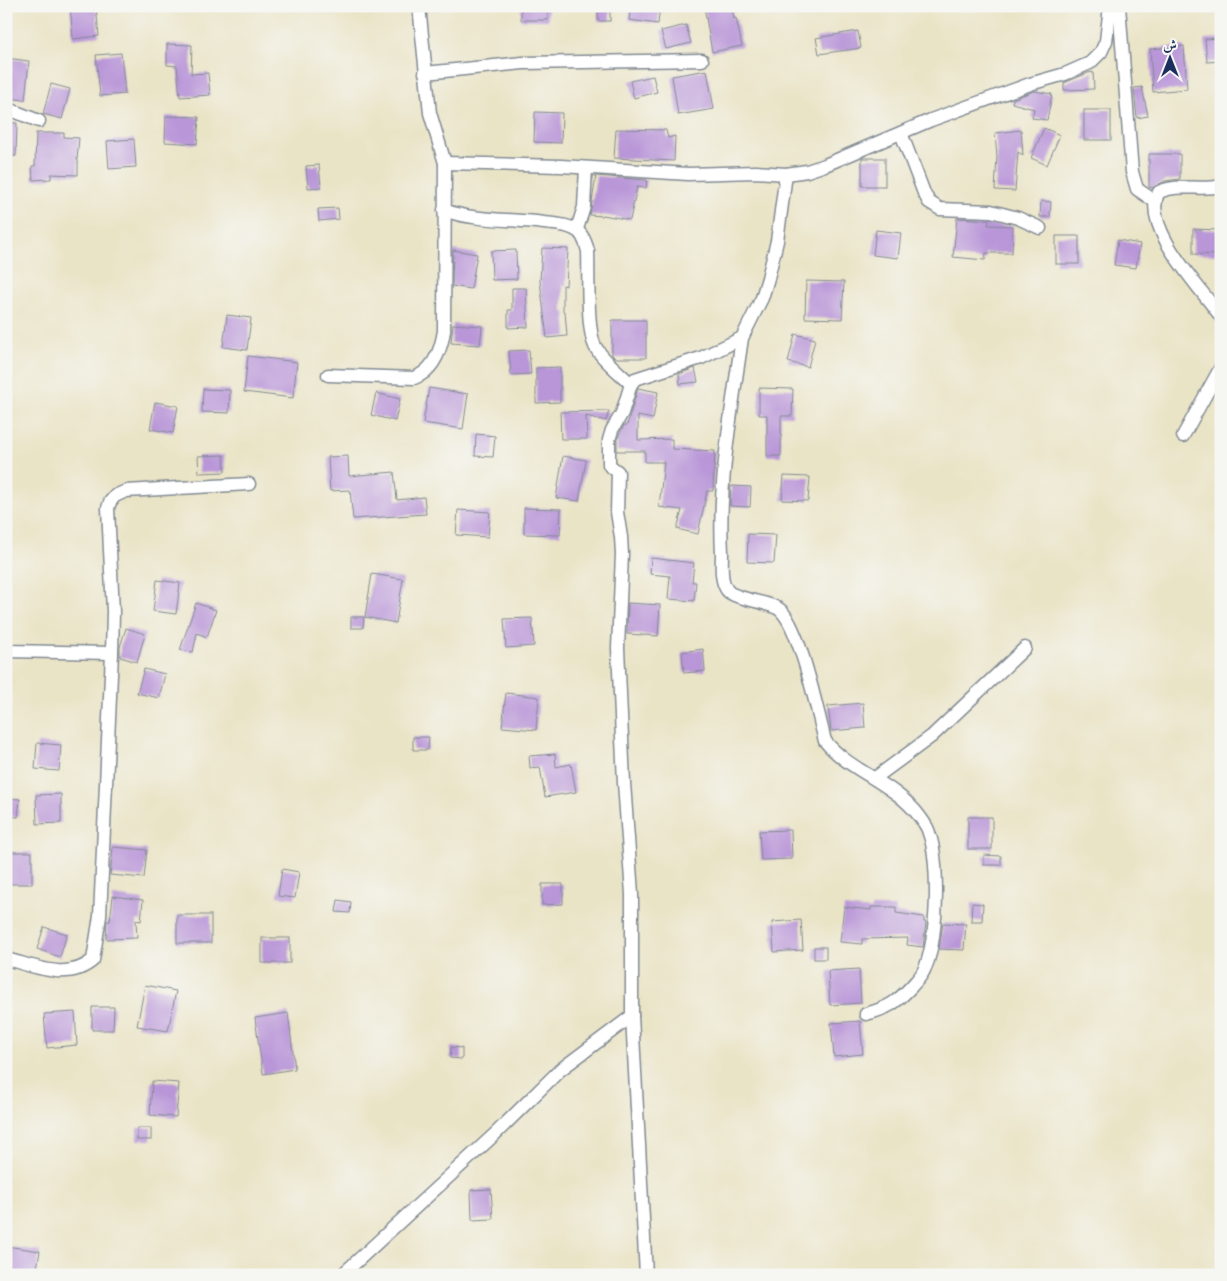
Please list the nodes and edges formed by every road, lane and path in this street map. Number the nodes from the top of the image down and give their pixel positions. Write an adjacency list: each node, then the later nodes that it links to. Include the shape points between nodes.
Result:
1 (419, 6): 5 (street)
2 (1110, 6): 8 (street, via 1106,41 1090,63)
3 (1119, 6): 13 (street, via 1132,172 1137,189)
4 (702, 60): 5 (street, via 523,63)
5 (425, 73): 9 (street, via 432,121)
6 (6, 108): 7 (street)
7 (39, 121)
8 (901, 133): 11 (street, via 825,165); 15 (street, via 929,202 940,209 991,212 1018,218)
9 (444, 163): 10 (street); 14 (street)
10 (586, 168): 11 (street, via 663,174); 16 (street, via 584,207)
11 (786, 174): 20 (street, via 777,241 768,278)
12 (1221, 186): 13 (street, via 1166,189 1159,192)
13 (1156, 202): 17 (street, via 1163,233 1187,275)
14 (444, 210): 16 (street, via 457,215); 22 (street, via 444,331 440,348 429,368 414,378)
15 (1040, 228)
16 (577, 229): 23 (street, via 588,251 592,341 598,352)
17 (1208, 300): 18 (street); 19 (street)
18 (1221, 300)
19 (1221, 317)
20 (742, 338): 23 (street, via 701,358 635,379); 29 (street, via 722,487 723,582 728,592 780,610 801,648 825,741 834,751)
21 (1221, 367): 24 (street)
22 (328, 376)
23 (631, 384): 32 (street, via 609,440 609,465 618,472 617,512 621,537 618,648 632,894)
24 (1183, 436)
25 (249, 484): 28 (street, via 126,491 110,502)
26 (1025, 648): 29 (street, via 932,736)
27 (6, 651): 28 (street)
28 (112, 653): 30 (street, via 100,916 94,960 67,972)
29 (875, 778): 31 (street, via 904,800 930,833 935,864 935,919 930,954 922,974 898,1001)
30 (6, 959)
31 (866, 1014)
32 (632, 1016): 33 (street, via 560,1070); 34 (street)
33 (342, 1275)
34 (646, 1275)

